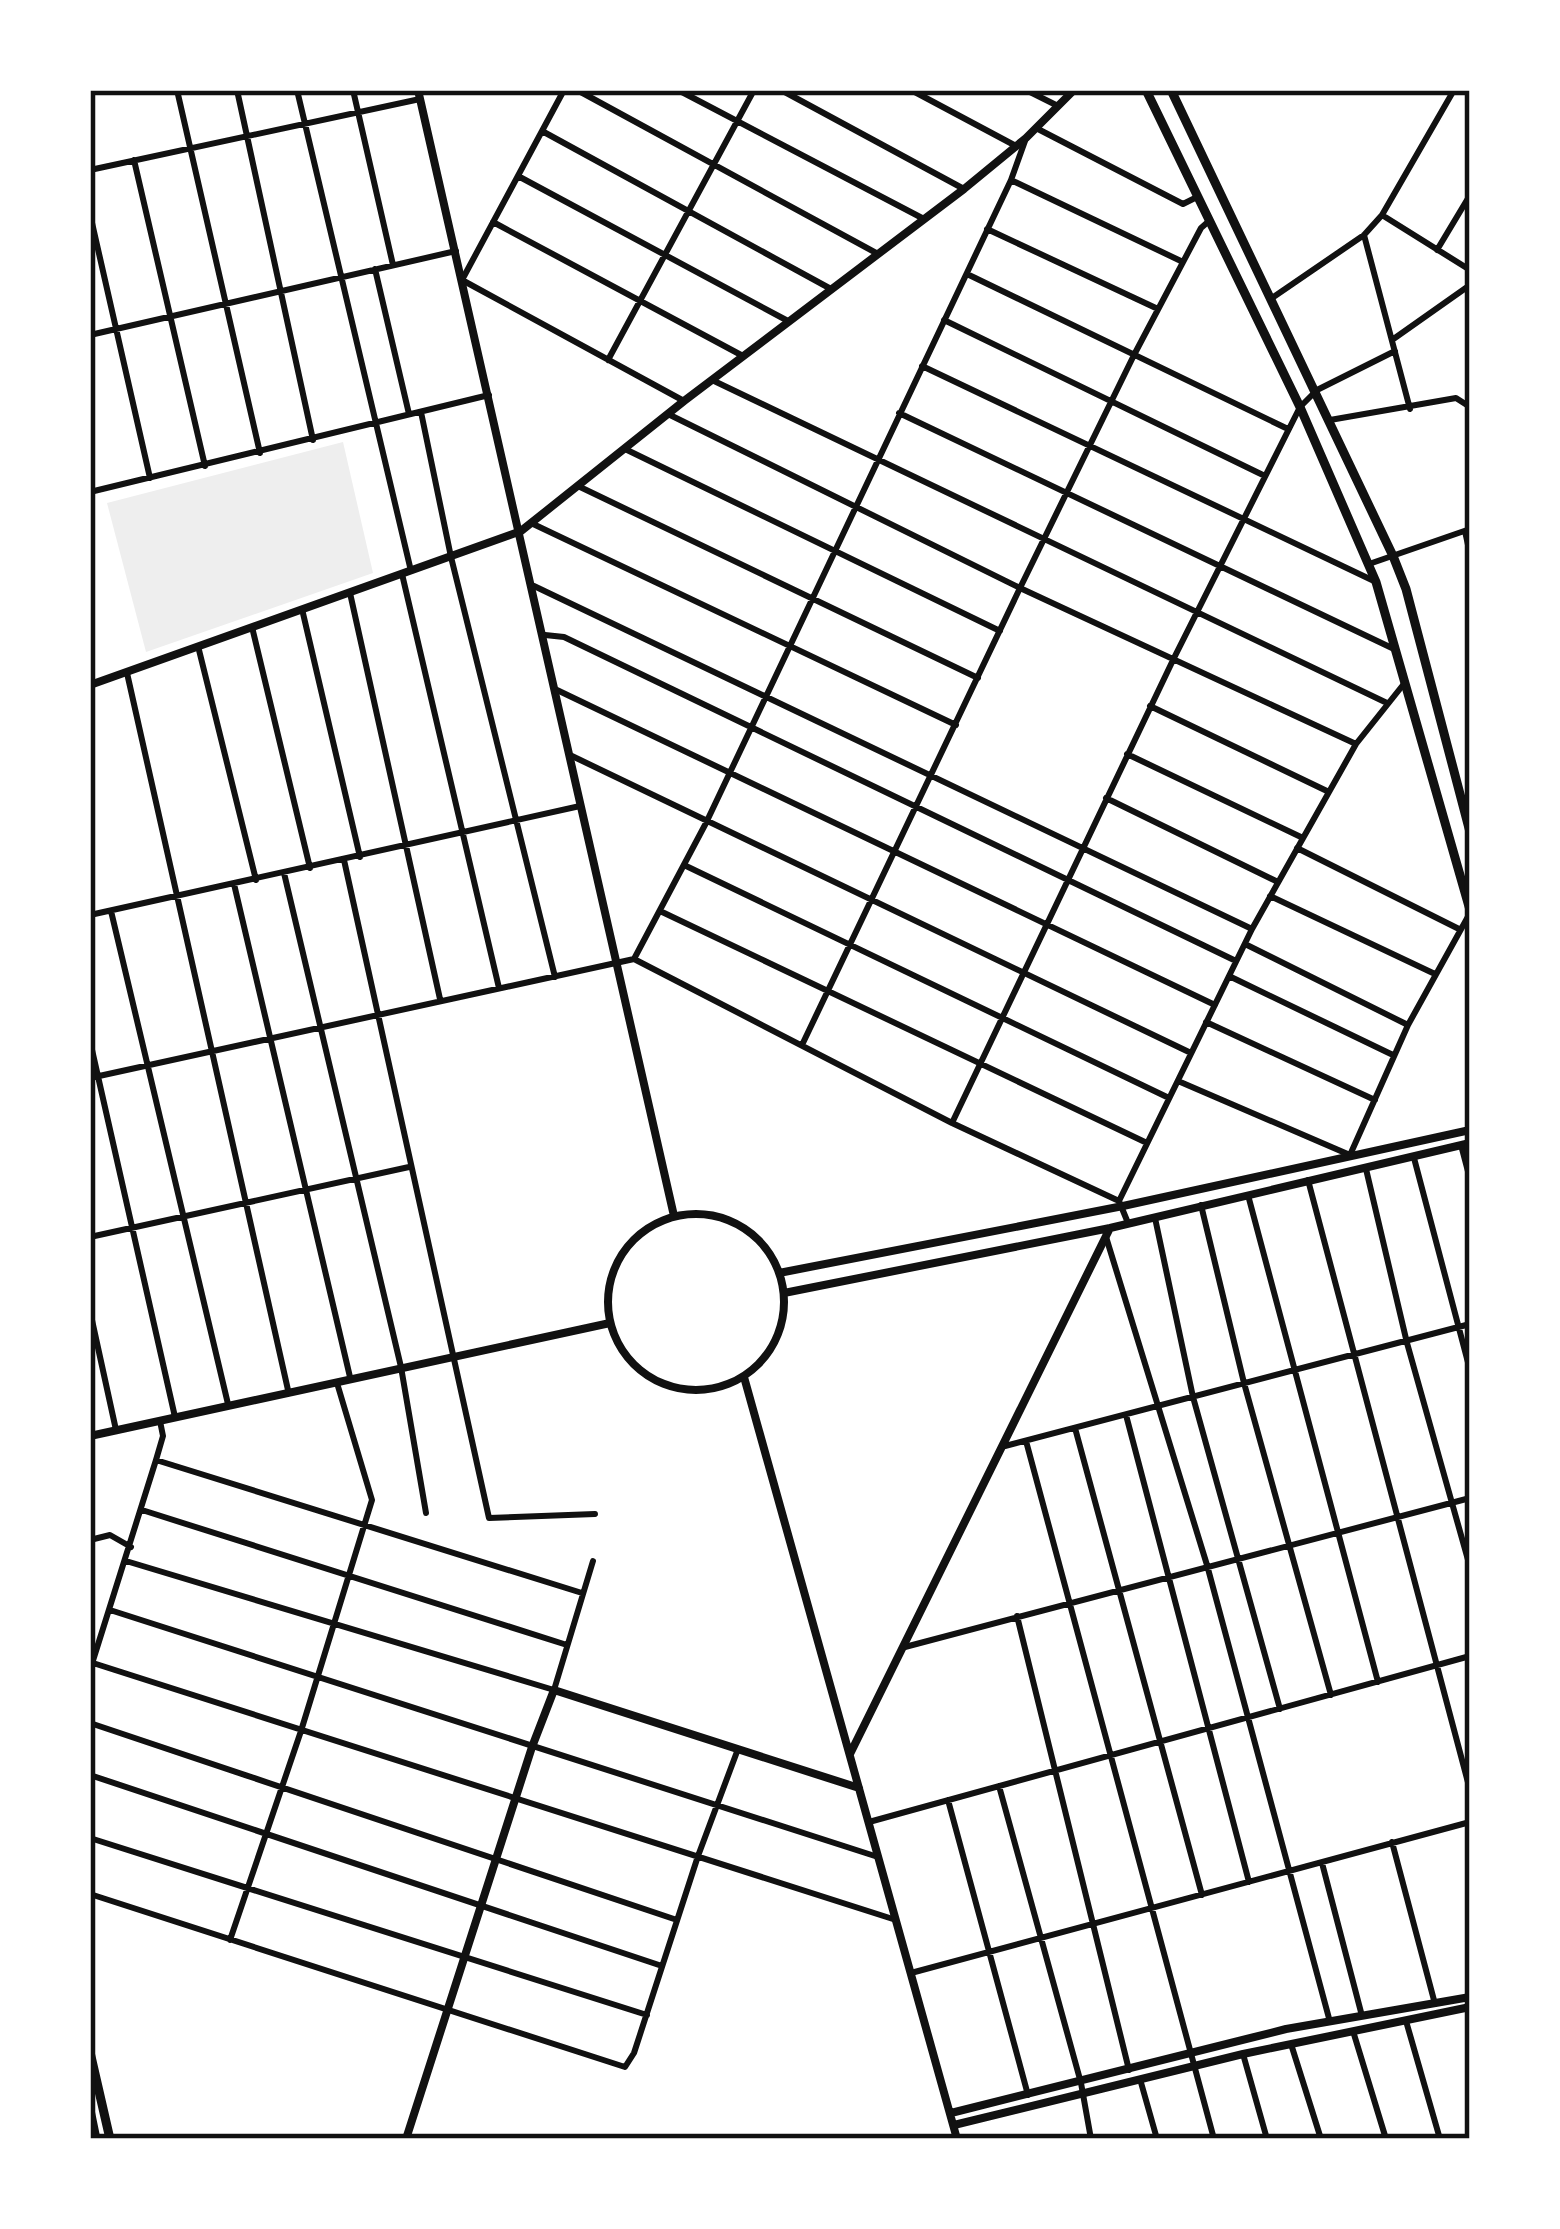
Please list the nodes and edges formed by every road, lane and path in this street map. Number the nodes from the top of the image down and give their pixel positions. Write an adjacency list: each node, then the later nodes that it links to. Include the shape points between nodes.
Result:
1 (177, 90): 26 (street)
2 (237, 90): 23 (street)
3 (298, 90): 20 (street)
4 (353, 90): 18 (street)
5 (563, 90): 22 (street)
6 (577, 90): 28 (street)
7 (678, 90): 19 (street)
8 (754, 90): 19 (street)
9 (781, 90): 32 (street)
10 (910, 90): 25 (street)
11 (1027, 90): 17 (street)
12 (1075, 90): 17 (street)
13 (1146, 90): 34 (main road)
14 (1171, 90): 57 (main road)
15 (1454, 90): 37 (street)
16 (419, 95): 18 (street); 44 (street)
17 (1058, 106): 21 (street)
18 (358, 112): 20 (street); 48 (street)
19 (737, 121): 28 (street); 38 (street)
20 (305, 124): 23 (street); 52 (street)
21 (1036, 128): 24 (street); 34 (street, via 1183,204)
22 (542, 131): 30 (street); 35 (street)
23 (248, 136): 26 (street); 56 (street)
24 (1026, 138): 25 (street); 31 (street)
25 (1016, 146): 32 (street)
26 (190, 148): 27 (street); 59 (street)
27 (134, 160): 29 (street); 61 (street)
28 (714, 165): 35 (street); 45 (street)
29 (90, 170)
30 (518, 176): 40 (street); 46 (street)
31 (1011, 180): 41 (street); 47 (street)
32 (964, 188): 38 (street)
33 (1470, 195): 43 (street)
34 (1197, 197): 39 (main road)
35 (689, 211): 46 (street); 55 (street)
36 (90, 214): 64 (street)
37 (1382, 215): 42 (street); 43 (street)
38 (924, 219): 45 (street)
39 (1210, 220): 47 (street); 77 (main road)
40 (493, 222): 53 (street); 58 (street)
41 (987, 230): 51 (street); 60 (street)
42 (1364, 235): 57 (street); 66 (street)
43 (1437, 250): 50 (street)
44 (456, 251): 48 (street); 53 (street)
45 (878, 254): 55 (street)
46 (665, 255): 58 (street); 63 (street)
47 (1183, 262): 60 (street)
48 (393, 265): 49 (street)
49 (375, 269): 52 (street); 82 (street)
50 (1470, 270)
51 (966, 273): 62 (street); 68 (street)
52 (342, 276): 56 (street); 85 (street)
53 (463, 280): 70 (street); 74 (street)
54 (1470, 285): 66 (street)
55 (832, 289): 63 (street)
56 (281, 290): 59 (street); 87 (street)
57 (1269, 300): 73 (main road)
58 (640, 301): 69 (street); 70 (street)
59 (226, 302): 61 (street); 90 (street)
60 (1158, 309): 68 (street)
61 (170, 316): 64 (street); 92 (street)
62 (944, 320): 71 (street); 76 (street)
63 (788, 321): 69 (street)
64 (116, 329): 65 (street); 94 (street)
65 (90, 335)
66 (1392, 340): 67 (street)
67 (1395, 351): 73 (street); 79 (street)
68 (1134, 355): 76 (street); 86 (street)
69 (743, 356): 72 (street)
70 (608, 360): 75 (street)
71 (922, 366): 81 (street); 88 (street)
72 (712, 380): 75 (street); 91 (street)
73 (1317, 390): 77 (street); 84 (main road)
74 (489, 395): 80 (street); 102 (street)
75 (684, 401): 83 (street)
76 (1111, 401): 88 (street); 93 (street)
77 (1300, 406): 86 (street); 108 (main road)
78 (1470, 407): 79 (street, via 1456,398)
79 (1410, 409): 84 (street)
80 (421, 412): 82 (street); 106 (street)
81 (899, 413): 91 (street); 97 (street)
82 (409, 414): 85 (street)
83 (668, 414): 89 (street); 98 (street)
84 (1330, 420): 107 (main road)
85 (376, 423): 87 (street); 110 (street)
86 (1288, 429): 93 (street)
87 (314, 440): 90 (street)
88 (1089, 446): 97 (street); 99 (street)
89 (624, 449): 95 (street); 104 (street)
90 (260, 453): 92 (street)
91 (877, 458): 98 (street); 103 (street)
92 (206, 466): 94 (street)
93 (1265, 476): 99 (street)
94 (150, 478): 96 (street)
95 (578, 486): 100 (street); 115 (street)
96 (91, 489)
97 (1066, 492): 103 (street); 109 (street)
98 (854, 506): 104 (street); 113 (street)
99 (1244, 519): 109 (street); 111 (street)
100 (531, 523): 102 (street); 122 (street)
101 (1467, 530): 105 (street); 107 (street)
102 (521, 531): 106 (street); 112 (street)
103 (1044, 538): 113 (street); 117 (street)
104 (834, 551): 115 (street); 119 (street)
105 (1470, 554)
106 (452, 556): 110 (street); 144 (street)
107 (1393, 556): 108 (street); 146 (main road)
108 (1369, 564): 111 (main road)
109 (1220, 565): 117 (street); 123 (street)
110 (407, 573): 114 (street); 147 (street)
111 (1376, 582): 123 (main road)
112 (534, 586): 120 (street); 130 (street)
113 (1020, 588): 119 (street); 124 (street)
114 (350, 592): 116 (street); 149 (street)
115 (812, 598): 122 (street); 126 (street)
116 (302, 609): 118 (street); 154 (street)
117 (1197, 611): 124 (street); 131 (street)
118 (252, 626): 121 (street); 158 (street)
119 (1000, 632): 126 (street)
120 (545, 635): 129 (street); 134 (street)
121 (198, 646): 125 (street); 161 (street)
122 (790, 646): 130 (street); 133 (street)
123 (1398, 651): 127 (main road)
124 (1174, 658): 132 (street); 135 (street)
125 (127, 673): 128 (street); 165 (street)
126 (978, 678): 133 (street)
127 (1406, 682): 131 (street); 156 (main road)
128 (90, 686)
129 (557, 690): 137 (street); 138 (street)
130 (766, 696): 134 (street); 139 (street)
131 (1388, 703): 135 (street)
132 (1150, 706): 136 (street); 140 (street)
133 (956, 725): 139 (street)
134 (752, 727): 138 (street); 143 (street)
135 (1355, 744): 140 (street)
136 (1127, 754): 141 (street); 148 (street)
137 (572, 756): 142 (street); 145 (street)
138 (729, 774): 145 (street); 152 (street)
139 (932, 775): 143 (street); 150 (street)
140 (1329, 792): 148 (street)
141 (1106, 798): 150 (street); 162 (street)
142 (584, 806): 144 (street); 178 (street)
143 (917, 807): 152 (street); 160 (street)
144 (516, 821): 147 (street); 182 (street)
145 (706, 823): 157 (street); 166 (street)
146 (1470, 832)
147 (463, 833): 149 (street); 183 (street)
148 (1303, 838): 151 (street)
149 (406, 846): 154 (street); 185 (street)
150 (1083, 847): 160 (street); 172 (street)
151 (1297, 848): 162 (street); 173 (street)
152 (895, 853): 166 (street); 171 (street)
153 (1470, 855): 156 (street)
154 (360, 856): 155 (street)
155 (344, 860): 158 (street); 187 (street)
156 (1455, 860): 169 (main road)
157 (684, 865): 168 (street); 175 (street)
158 (310, 868): 159 (street)
159 (284, 873): 161 (street); 191 (street)
160 (1067, 879): 171 (street); 177 (street)
161 (256, 880): 163 (street)
162 (1278, 882): 164 (street)
163 (234, 884): 165 (street); 192 (street)
164 (1270, 896): 172 (street); 180 (street)
165 (176, 897): 167 (street); 195 (street)
166 (872, 900): 175 (street); 179 (street)
167 (111, 910): 170 (street); 199 (street)
168 (660, 911): 176 (street); 184 (street)
169 (1470, 911): 173 (street)
170 (90, 915)
171 (1046, 925): 179 (street); 186 (street)
172 (1252, 929): 174 (street)
173 (1460, 929): 180 (street)
174 (1244, 944): 177 (street); 190 (street)
175 (850, 946): 184 (street); 188 (street)
176 (634, 959): 178 (street); 194 (street)
177 (1236, 961): 181 (street)
178 (620, 963): 182 (street); 221 (street)
179 (1023, 972): 188 (street); 196 (street)
180 (1435, 974): 190 (street)
181 (1229, 976): 186 (street); 197 (street)
182 (555, 977): 183 (street)
183 (499, 988): 185 (street)
184 (828, 991): 194 (street); 198 (street)
185 (440, 1000): 187 (street)
186 (1215, 1005): 189 (street)
187 (376, 1014): 191 (street); 210 (street)
188 (1000, 1019): 198 (street); 202 (street)
189 (1206, 1022): 196 (street); 203 (street)
190 (1408, 1025): 197 (street)
191 (320, 1026): 192 (street); 212 (street)
192 (270, 1037): 195 (street); 215 (street)
193 (90, 1041): 200 (street)
194 (802, 1045): 204 (street)
195 (212, 1050): 199 (street); 217 (street)
196 (1191, 1053): 201 (street)
197 (1395, 1056): 203 (street)
198 (980, 1064): 204 (street); 206 (street)
199 (148, 1065): 200 (street); 220 (street)
200 (94, 1077): 224 (street)
201 (1178, 1081): 202 (street); 208 (street)
202 (1169, 1098): 206 (street)
203 (1375, 1100): 208 (street)
204 (952, 1123): 218 (street)
205 (1470, 1130): 208 (street)
206 (1148, 1143): 218 (street)
207 (1466, 1144): 209 (street); 213 (street)
208 (1350, 1156): 218 (street)
209 (1414, 1158): 211 (street); 232 (street)
210 (410, 1167): 212 (street); 235 (street)
211 (1366, 1169): 214 (street); 233 (street)
212 (356, 1178): 215 (street); 236 (street)
213 (1470, 1179)
214 (1308, 1180): 216 (street); 234 (street)
215 (305, 1188): 217 (street); 240 (street)
216 (1248, 1195): 219 (street); 237 (street)
217 (243, 1202): 220 (street); 243 (street)
218 (1121, 1203): 223 (street); 227 (street)
219 (1201, 1205): 222 (street); 242 (street)
220 (184, 1215): 224 (street); 245 (street)
221 (674, 1216): 227 (street, via 722,1217 744,1228); 230 (street, via 628,1246 614,1270)
222 (1154, 1216): 223 (street); 244 (street)
223 (1128, 1222): 225 (street)
224 (132, 1227): 226 (street); 248 (street)
225 (1108, 1233): 228 (street); 246 (street); 254 (street)
226 (90, 1237)
227 (779, 1273): 228 (street)
228 (784, 1293): 239 (street, via 777,1338)
229 (90, 1311): 251 (street)
230 (610, 1323): 235 (street); 239 (street, via 640,1371 664,1385 705,1389)
231 (1470, 1324): 232 (street)
232 (1458, 1326): 233 (street); 238 (street)
233 (1407, 1343): 234 (street); 257 (street)
234 (1354, 1353): 237 (street); 261 (street)
235 (452, 1356): 236 (street); 260 (street, via 489,1518)
236 (401, 1366): 240 (street); 259 (street)
237 (1294, 1369): 242 (street); 263 (street)
238 (1470, 1370)
239 (744, 1376): 297 (street)
240 (350, 1377): 241 (street)
241 (336, 1380): 243 (street); 262 (street, via 372,1500)
242 (1244, 1383): 244 (street); 265 (street)
243 (288, 1390): 245 (street)
244 (1193, 1397): 246 (street); 267 (street)
245 (228, 1404): 248 (street)
246 (1160, 1407): 247 (street); 270 (street)
247 (1126, 1415): 250 (street); 272 (street)
248 (175, 1417): 249 (street)
249 (160, 1421): 251 (street); 255 (street)
250 (1075, 1428): 253 (street); 274 (street)
251 (116, 1430): 252 (street)
252 (90, 1436)
253 (1025, 1441): 254 (street); 276 (street)
254 (1005, 1446): 281 (street)
255 (156, 1460): 258 (street); 262 (street)
256 (1470, 1498): 257 (street)
257 (1453, 1502): 261 (street); 271 (street)
258 (142, 1510): 266 (street); 273 (street)
259 (426, 1513)
260 (595, 1514)
261 (1396, 1516): 263 (street); 283 (street)
262 (364, 1525): 273 (street); 275 (street)
263 (1339, 1531): 265 (street); 286 (street)
264 (90, 1540): 266 (street, via 110,1535)
265 (1288, 1544): 267 (street); 288 (street)
266 (131, 1547): 269 (street)
267 (1240, 1557): 270 (street); 289 (street)
268 (592, 1561): 275 (street)
269 (126, 1562): 277 (street); 279 (street)
270 (1207, 1565): 272 (street); 290 (street)
271 (1470, 1567)
272 (1171, 1575): 274 (street); 292 (street)
273 (349, 1576): 279 (street); 280 (street)
274 (1121, 1588): 276 (street); 294 (street)
275 (583, 1594): 280 (street)
276 (1069, 1602): 278 (street); 298 (street)
277 (110, 1610): 284 (street); 285 (street)
278 (1017, 1616): 281 (street); 299 (street)
279 (334, 1624): 285 (street); 287 (street)
280 (567, 1645): 287 (street)
281 (905, 1647): 297 (street)
282 (1470, 1656): 283 (street)
283 (1438, 1666): 286 (street); 304 (street)
284 (91, 1667): 293 (street)
285 (317, 1677): 293 (street); 295 (street)
286 (1378, 1682): 288 (street)
287 (554, 1690): 295 (street); 296 (street)
288 (1330, 1695): 289 (street)
289 (1280, 1708): 290 (street)
290 (1246, 1718): 292 (street); 317 (street)
291 (90, 1724): 302 (street)
292 (1210, 1727): 294 (street); 318 (street)
293 (301, 1731): 302 (street); 305 (street)
294 (1160, 1741): 298 (street); 321 (street)
295 (532, 1747): 305 (street); 307 (street)
296 (738, 1749): 303 (street); 307 (street)
297 (850, 1754): 303 (street)
298 (1110, 1755): 299 (street); 323 (street)
299 (1054, 1771): 301 (street); 326 (street)
300 (90, 1775): 310 (street)
301 (999, 1786): 306 (street); 327 (street)
302 (282, 1787): 310 (street); 314 (street)
303 (859, 1788): 308 (street)
304 (1470, 1790)
305 (517, 1799): 313 (street); 314 (street)
306 (948, 1800): 308 (street); 329 (street)
307 (717, 1804): 313 (street); 315 (street)
308 (869, 1822): 315 (street)
309 (1470, 1822): 312 (street)
310 (266, 1834): 319 (street); 322 (street)
311 (90, 1838): 319 (street)
312 (1392, 1842): 316 (street); 334 (street)
313 (698, 1856): 324 (street); 325 (street)
314 (496, 1858): 322 (street); 324 (street)
315 (879, 1858): 325 (street)
316 (1322, 1863): 317 (street); 339 (street)
317 (1290, 1872): 318 (street); 340 (street)
318 (1250, 1883): 321 (street)
319 (248, 1888): 328 (street); 330 (street)
320 (90, 1894): 328 (street)
321 (1202, 1895): 323 (street)
322 (483, 1905): 330 (street); 331 (street)
323 (1152, 1908): 326 (street); 344 (street)
324 (677, 1920): 331 (street)
325 (896, 1920): 332 (street)
326 (1092, 1924): 327 (street); 347 (street)
327 (1039, 1938): 329 (street); 349 (street)
328 (230, 1940): 336 (street)
329 (987, 1952): 332 (street); 350 (street)
330 (465, 1956): 336 (street); 337 (street)
331 (662, 1966): 337 (street)
332 (911, 1973): 352 (street)
333 (1470, 1997): 334 (street)
334 (1435, 2004): 338 (street)
335 (1470, 2007): 338 (street)
336 (450, 2008): 337 (street, via 620,2068); 356 (street)
337 (646, 2015)
338 (1405, 2016): 339 (street); 341 (street); 364 (street)
339 (1363, 2018): 340 (street)
340 (1330, 2022): 344 (street)
341 (1353, 2031): 342 (street); 363 (street)
342 (1291, 2044): 345 (street); 362 (street)
343 (90, 2052): 355 (main road)
344 (1192, 2052): 346 (street); 347 (street)
345 (1243, 2054): 346 (street); 361 (street)
346 (1196, 2065): 348 (street); 360 (street)
347 (1129, 2069): 349 (street)
348 (1140, 2080): 349 (street); 359 (street)
349 (1081, 2088): 350 (street); 353 (street); 358 (street)
350 (1028, 2095): 352 (street)
351 (90, 2110): 354 (main road)
352 (951, 2113): 353 (street)
353 (954, 2125): 357 (street)
354 (96, 2139)
355 (110, 2139)
356 (406, 2139)
357 (957, 2139)
358 (1091, 2139)
359 (1156, 2139)
360 (1214, 2139)
361 (1267, 2139)
362 (1321, 2139)
363 (1386, 2139)
364 (1440, 2139)

